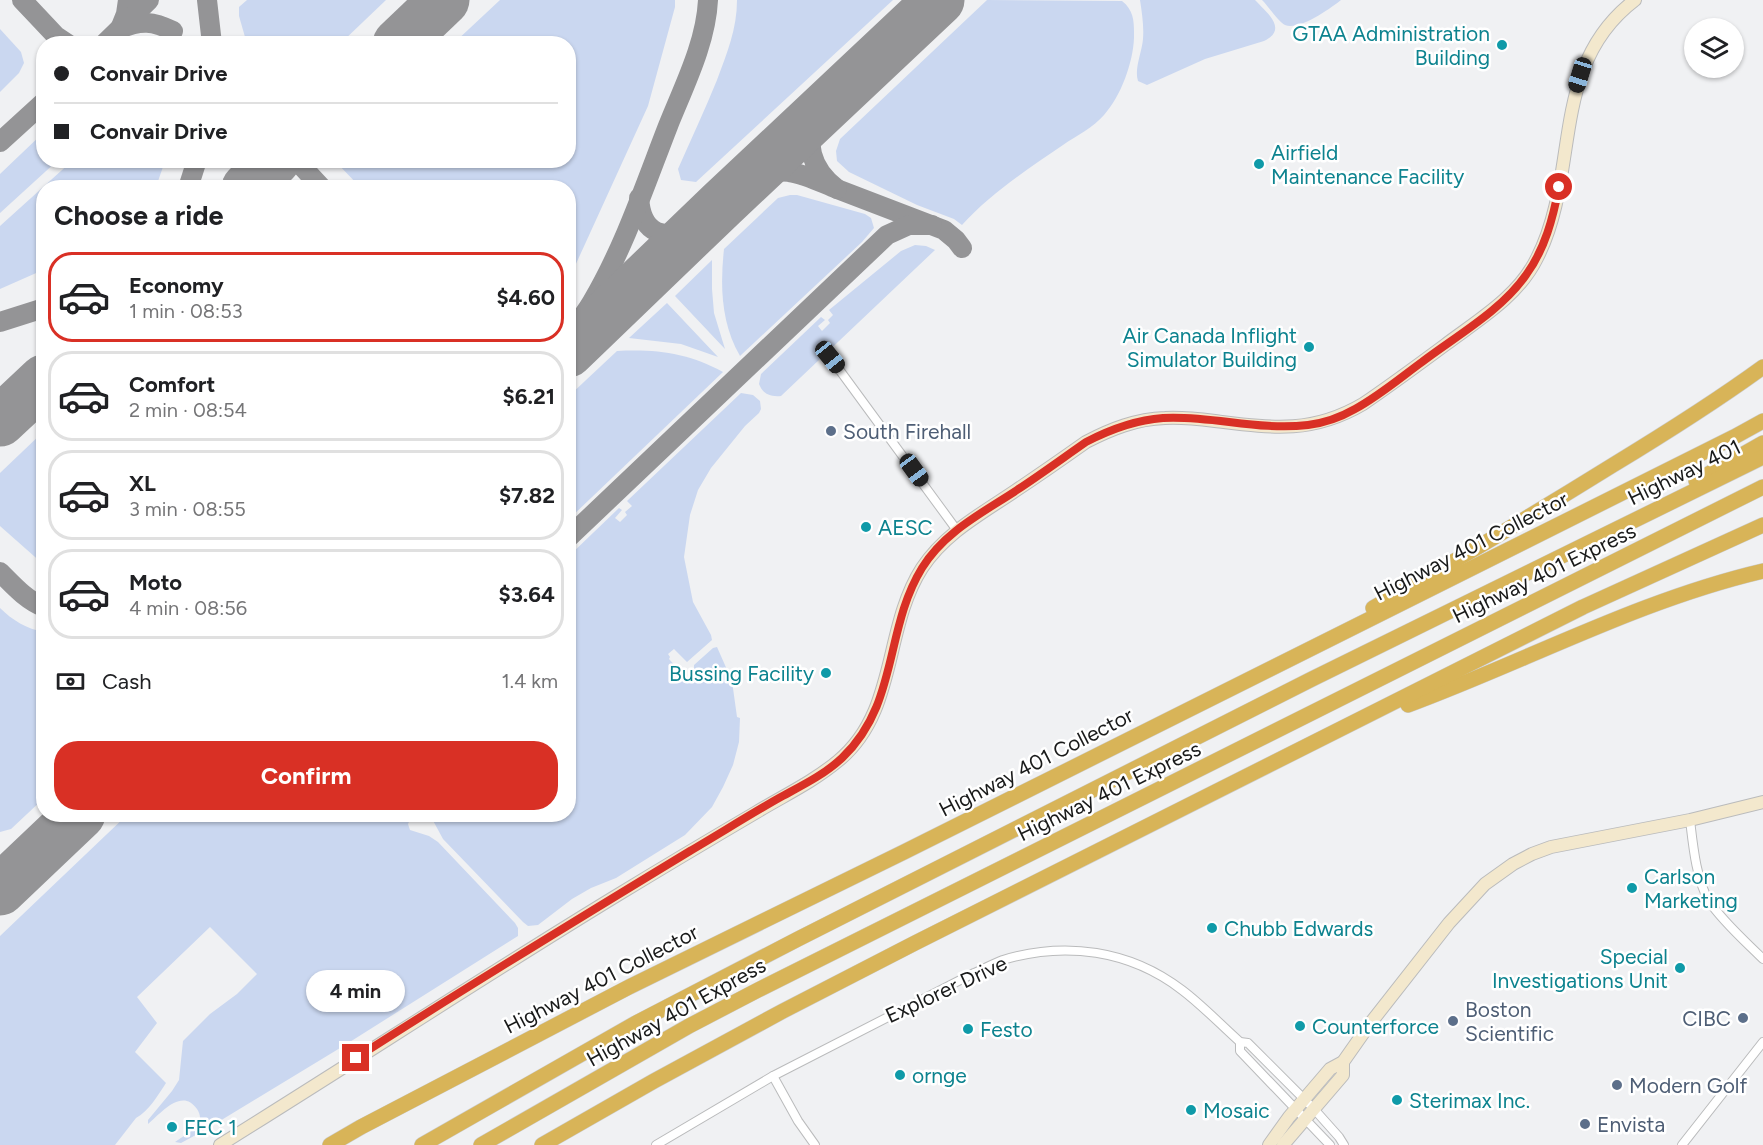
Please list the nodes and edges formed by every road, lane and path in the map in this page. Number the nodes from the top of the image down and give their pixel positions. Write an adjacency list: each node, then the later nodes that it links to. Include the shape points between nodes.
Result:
1 (1635, 0): 10 (street, via 1610,22 1584,66 1576,88 1556,203 1546,237 1526,275 1497,306 1364,404 1343,415 1288,427 1180,418 1128,424 1086,442)
2 (830, 357): 10 (street)
3 (1763, 367): 14 (highway, via 1582,484)
4 (1763, 421): 14 (highway, Highway 401 Collector)
5 (1763, 442): 8 (highway)
6 (1763, 457): 8 (highway, Highway 401)
7 (1763, 487): 25 (highway, Highway 401 Express, via 758,990)
8 (1624, 525): 22 (highway, Highway 401 Express, via 788,944 636,1023)
9 (1763, 525): 12 (highway)
10 (956, 529): 23 (street, via 923,566 913,585 876,711 840,760 401,1029)
11 (1763, 532): 12 (highway)
12 (1695, 556): 15 (highway, via 1583,607)
13 (1763, 571): 15 (highway, via 1613,620 1428,698)
14 (1283, 662): 24 (highway, Highway 401 Collector, via 629,987)
15 (1338, 731): 26 (highway, via 783,1011)
16 (1763, 802): 17 (street)
17 (1690, 820): 18 (street, via 1696,863 1708,899); 21 (street, via 1551,847 1499,873 1449,923 1369,1025 1343,1062 1343,1075)
18 (1763, 959)
19 (1763, 1042): 33 (street)
20 (773, 1076): 21 (street, Explorer Drive, via 1002,961 1030,954 1076,951 1130,960 1182,990 1240,1042 1248,1043); 27 (street, Explorer Drive); 28 (street)
21 (1305, 1109): 29 (street); 30 (street); 31 (street, Explorer Drive); 32 (street, Explorer Drive)
22 (422, 1144)
23 (220, 1145)
24 (330, 1145)
25 (481, 1145)
26 (542, 1145)
27 (656, 1145)
28 (815, 1145)
29 (1269, 1145)
30 (1283, 1145)
31 (1330, 1145)
32 (1344, 1145)
33 (1682, 1145)

